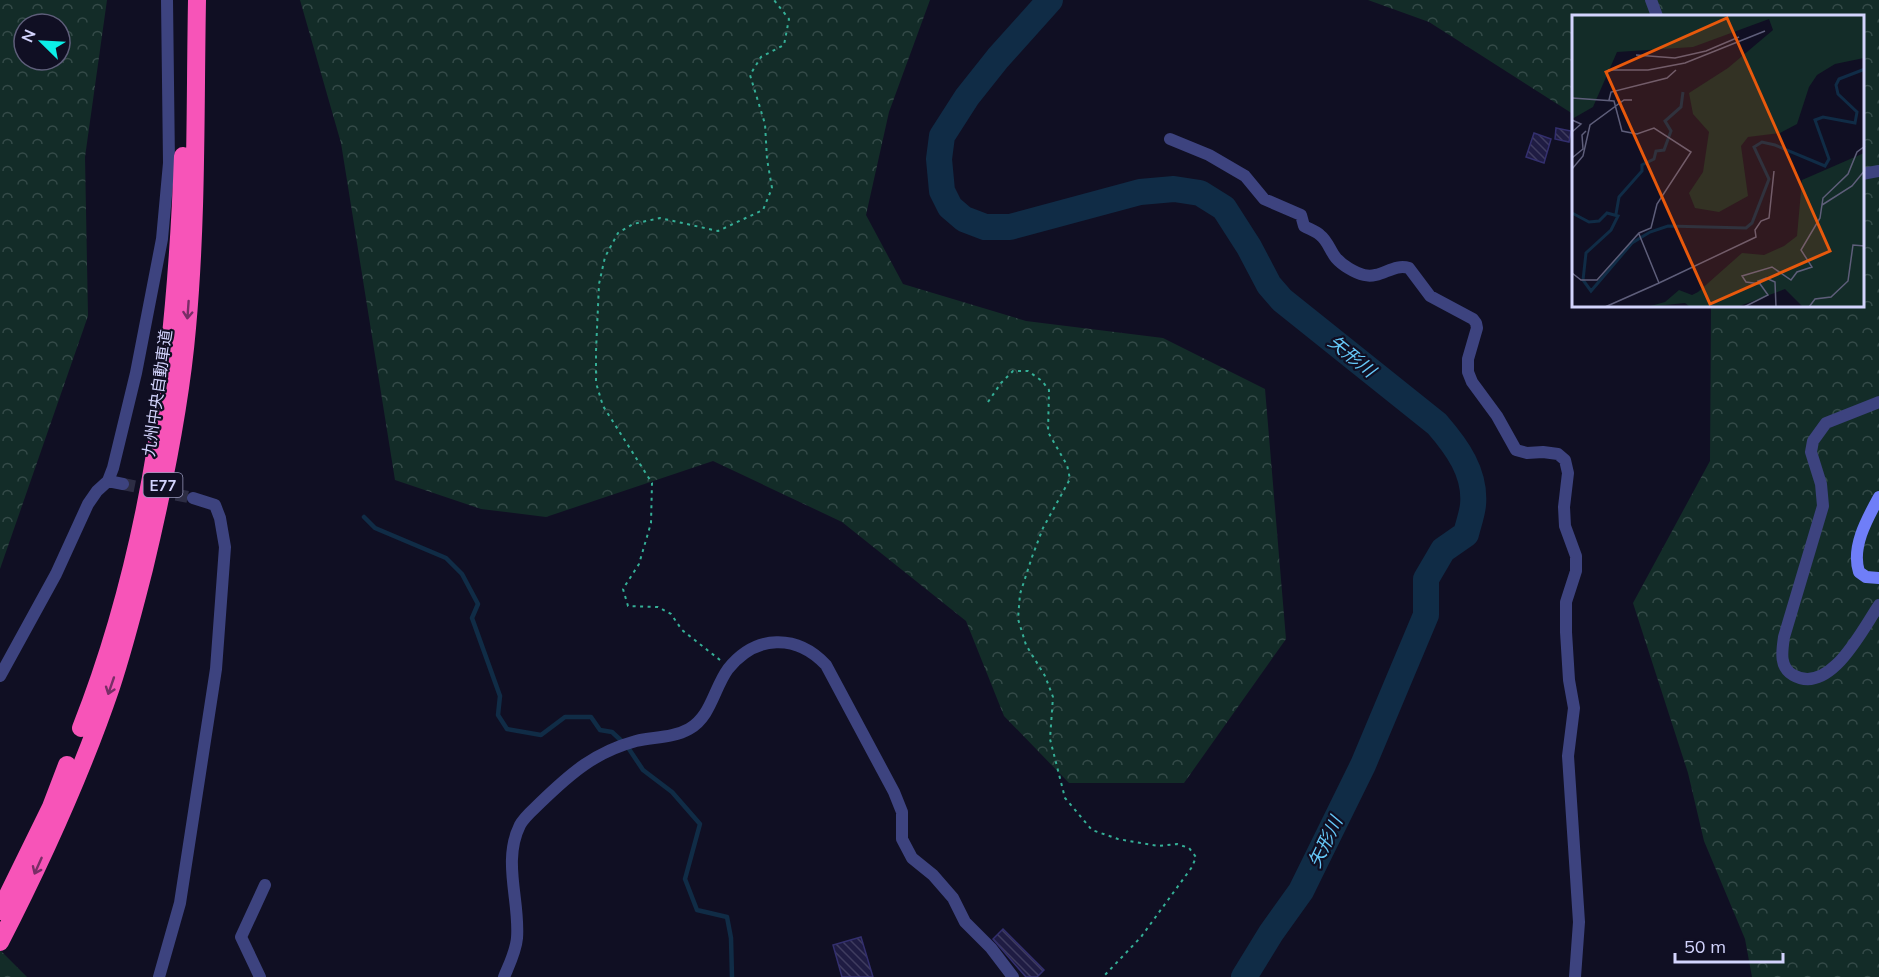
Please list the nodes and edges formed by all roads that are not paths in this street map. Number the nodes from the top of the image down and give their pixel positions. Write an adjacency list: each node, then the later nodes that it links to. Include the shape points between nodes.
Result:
1 (167, 0): 10 (street, via 170,163 162,239 136,373)
2 (185, 0): 18 (highway, 九州中央自動車道 / E77, via 180,242 165,401 153,473 121,609 89,710 51,807)
3 (197, 0): 19 (highway, 九州中央自動車道 / E77, one-way to 19, via 194,210 187,328 157,515 111,687 68,799)
4 (1651, 0): 5 (street)
5 (1657, 15)
6 (1170, 139): 24 (street, via 1218,160 1245,176 1264,199 1301,215 1304,226 1320,235 1336,258 1350,268 1375,276 1395,267 1409,268 1430,296 1473,319 1477,328 1468,372 1516,450 1558,454 1565,460 1565,526 1576,556 1576,571 1566,602 1569,680 1575,708 1568,756 1579,922)
7 (1879, 171): 8 (street)
8 (1864, 174)
9 (1879, 402): 15 (street, via 1826,423 1813,441 1811,452 1823,506 1785,637 1782,652 1788,672 1806,680 1821,677 1841,662)
10 (108, 481): 11 (street); 16 (street, via 88,504 56,574)
11 (123, 484)
12 (1879, 497): 14 (main road, via 1869,514 1856,563 1866,577)
13 (193, 498): 20 (street, via 215,505 220,518 225,548 223,584 210,713 180,903)
14 (1879, 578)
15 (1879, 605)
16 (0, 676)
17 (265, 885): 21 (street, via 241,937)
18 (0, 911)
19 (0, 942)
20 (159, 977)
21 (260, 977)
22 (504, 977): 23 (street, via 517,939 512,859 521,823 589,760 636,741 690,729 702,718 729,669 745,654 778,641 798,645 822,660 894,792 902,812 902,839 912,858 953,898 965,922)
23 (1013, 977)
24 (1575, 977)

